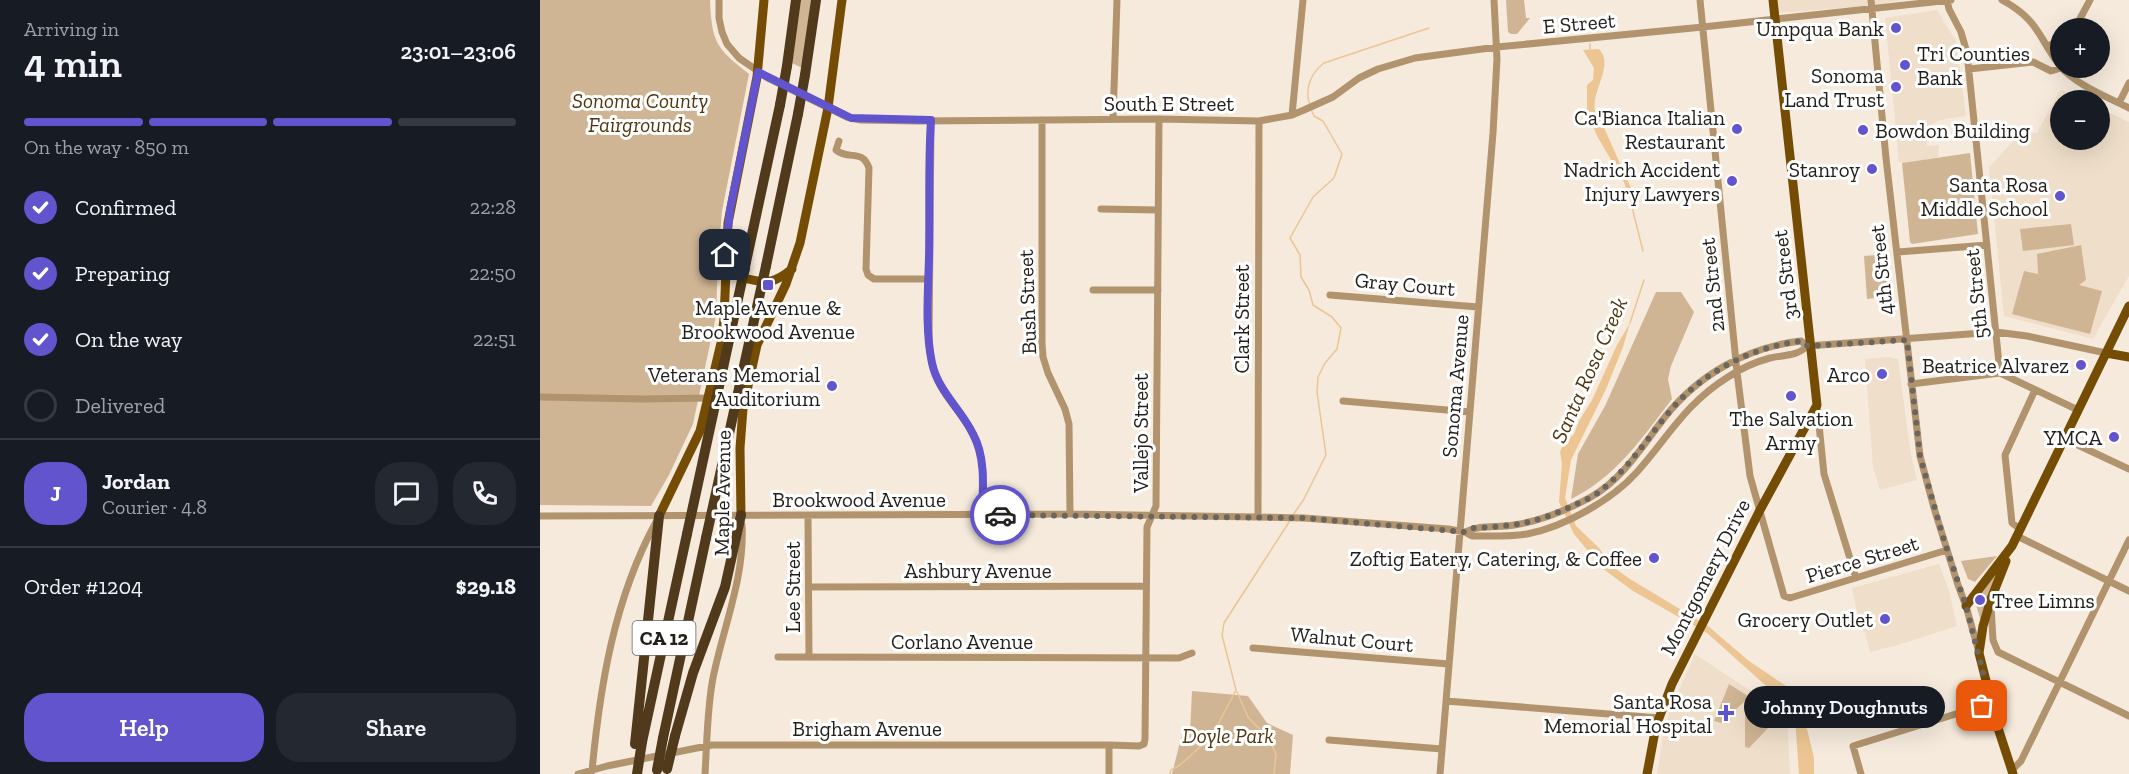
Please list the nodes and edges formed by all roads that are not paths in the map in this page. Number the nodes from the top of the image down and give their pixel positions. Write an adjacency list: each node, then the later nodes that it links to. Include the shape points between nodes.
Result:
1 (719, 0): 24 (street, via 724,39 735,54)
2 (764, 0): 24 (main road)
3 (796, 0): 102 (highway, CA 12, bridge, via 780,105)
4 (816, 0): 109 (highway, CA 12, bridge, via 798,114 663,738)
5 (842, 0): 28 (main road, Maple Avenue)
6 (1117, 0): 31 (street)
7 (1303, 0): 30 (street)
8 (1494, 0): 20 (street, Sonoma Avenue)
9 (1700, 0): 18 (street, 2nd Street)
10 (1773, 0): 17 (main road, 3rd Street)
11 (1871, 0): 15 (street, 4th Street)
12 (1948, 0): 15 (street, E Street); 22 (street, 5th Street, via 1964,39)
13 (2002, 0): 19 (street, via 2032,21)
14 (2090, 0): 16 (street)
15 (1873, 9): 17 (street, E Street); 40 (street, 4th Street)
16 (2080, 18)
17 (1775, 19): 18 (street, E Street); 51 (main road, 3rd Street)
18 (1703, 27): 20 (street, E Street); 54 (street, 2nd Street)
19 (2048, 46): 21 (street)
20 (1497, 47): 30 (street, South E Street, via 1415,58 1386,67 1359,78 1334,97); 48 (street, Sonoma Avenue)
21 (2050, 49)
22 (1969, 69): 23 (street, via 2033,62); 39 (street, 5th Street)
23 (2050, 70)
24 (758, 72): 28 (street); 41 (main road, via 730,210)
25 (2073, 78): 27 (street)
26 (2129, 83): 27 (street)
27 (2120, 103): 29 (street)
28 (828, 108): 33 (street, South E Street, via 856,119); 42 (main road, Maple Avenue)
29 (2129, 108)
30 (1292, 115): 35 (street, South E Street)
31 (1113, 119): 32 (street, South E Street); 34 (street, South E Street)
32 (1159, 119): 35 (street, South E Street); 38 (street, Vallejo Street)
33 (931, 120): 34 (street, South E Street); 43 (street)
34 (1042, 120): 68 (street, Bush Street, via 1042,343 1048,373 1069,424)
35 (1259, 121): 75 (street, Clark Street)
36 (839, 141): 43 (street, via 836,150 860,156 868,168 868,276)
37 (1101, 209): 38 (street)
38 (1158, 210): 45 (street, Vallejo Street)
39 (1987, 245): 40 (street); 49 (street, 5th Street)
40 (1898, 252): 50 (street, 4th Street)
41 (725, 269): 42 (main road, via 735,276 767,281); 60 (main road, via 724,327)
42 (792, 269): 69 (main road, Maple Avenue, via 758,340 743,409)
43 (929, 279): 70 (street, via 932,361 941,387 966,421 979,449)
44 (1093, 290): 45 (street)
45 (1158, 290): 74 (street, Vallejo Street, via 1156,506)
46 (1330, 295): 48 (street, Gray Court)
47 (2129, 306): 52 (main road)
48 (1478, 307): 64 (street, Sonoma Avenue)
49 (1996, 332): 50 (street, Brookwood Avenue); 52 (street, Brookwood Avenue); 56 (street, 5th Street)
50 (1907, 340): 51 (street, Brookwood Avenue); 57 (street, 4th Street)
51 (1809, 346): 54 (street, Brookwood Avenue, via 1801,341 1783,343); 55 (street, Brookwood Avenue, via 1802,352 1768,359); 62 (main road, 3rd Street)
52 (2106, 353): 53 (main road); 63 (main road)
53 (2129, 357)
54 (1736, 359): 55 (street, 2nd Street); 76 (street, Brookwood Avenue, via 1687,394 1628,465 1592,496 1532,523)
55 (1737, 372): 67 (street, 2nd Street, via 1750,477); 76 (street, Brookwood Avenue, via 1695,401 1636,472 1617,491 1593,506 1540,531 1510,536 1472,536)
56 (2000, 373): 57 (street); 58 (street)
57 (1911, 384): 79 (street, 4th Street, via 1920,456)
58 (2035, 390): 63 (street); 77 (street, via 2005,455 2012,522)
59 (540, 397): 60 (street)
60 (709, 398): 72 (main road, via 696,440)
61 (1343, 401): 64 (street)
62 (1816, 405): 67 (main road, Montgomery Drive); 81 (street, 3rd Street, via 1824,474)
63 (2078, 410): 65 (main road)
64 (1470, 412): 76 (street, Sonoma Avenue)
65 (2065, 439): 66 (street); 77 (main road)
66 (2129, 469)
67 (1759, 512): 86 (street, 2nd Street); 100 (main road, Montgomery Drive, via 1689,647)
68 (1070, 514): 70 (street, Brookwood Avenue); 74 (street, Brookwood Avenue)
69 (741, 515): 72 (street, Brookwood Avenue); 73 (street, Brookwood Avenue); 105 (street, Maple Avenue, via 741,556 712,680); 109 (highway, bridge, via 725,587)
70 (982, 515): 73 (street, Brookwood Avenue)
71 (540, 516): 72 (street, Brookwood Avenue)
72 (659, 516): 102 (highway); 108 (street, via 641,552 611,643)
73 (808, 516): 83 (street, Lee Street)
74 (1151, 517): 75 (street, Brookwood Avenue); 84 (street, Vallejo Street, via 1147,527)
75 (1258, 517): 76 (street, Brookwood Avenue)
76 (1462, 531): 95 (street, Sonoma Avenue)
77 (2019, 533): 80 (main road); 82 (street)
78 (2129, 540): 82 (street)
79 (1947, 550): 81 (street, Pierce Street); 88 (street, 4th Street)
80 (2008, 553): 87 (main road); 88 (main road)
81 (1856, 578): 86 (street, Pierce Street)
82 (2108, 581): 85 (street); 96 (street)
83 (809, 586): 84 (street, Ashbury Avenue); 93 (street, Lee Street)
84 (1146, 586): 94 (street, Vallejo Street)
85 (2129, 591)
86 (1787, 597)
87 (1991, 599): 91 (main road); 96 (street, via 1991,627 1998,652)
88 (1966, 606): 91 (street, 4th Street)
89 (1253, 648): 95 (street, Walnut Court)
90 (1192, 652): 94 (street, Corlano Avenue, via 1179,658)
91 (1979, 653): 98 (main road, 4th Street)
92 (778, 657): 93 (street, Corlano Avenue)
93 (809, 657): 94 (street, Corlano Avenue)
94 (1146, 657): 103 (street, Vallejo Street)
95 (1449, 664): 97 (street, Sonoma Avenue)
96 (2059, 681): 99 (street); 110 (street)
97 (1446, 701): 100 (street); 106 (street, Sonoma Avenue)
98 (1991, 704): 110 (main road, 4th Street); 118 (street, via 1853,746)
99 (2129, 716)
100 (1659, 718): 117 (main road, Montgomery Drive)
101 (1329, 740): 106 (street)
102 (638, 743): 112 (highway); 113 (highway, CA 12, bridge)
103 (1144, 744): 104 (street, Brigham Avenue)
104 (1109, 745): 105 (street, Brigham Avenue); 115 (street)
105 (707, 746): 107 (street, Brigham Avenue); 114 (street, Maple Avenue)
106 (1442, 749): 116 (street, Sonoma Avenue)
107 (602, 771): 108 (street, Brigham Avenue)
108 (592, 772): 111 (street, Brigham Avenue)
109 (662, 772)
110 (2012, 772)
111 (578, 774)
112 (631, 774)
113 (637, 774)
114 (705, 774)
115 (1108, 774)
116 (1440, 774)
117 (1647, 774)
118 (1861, 774)

